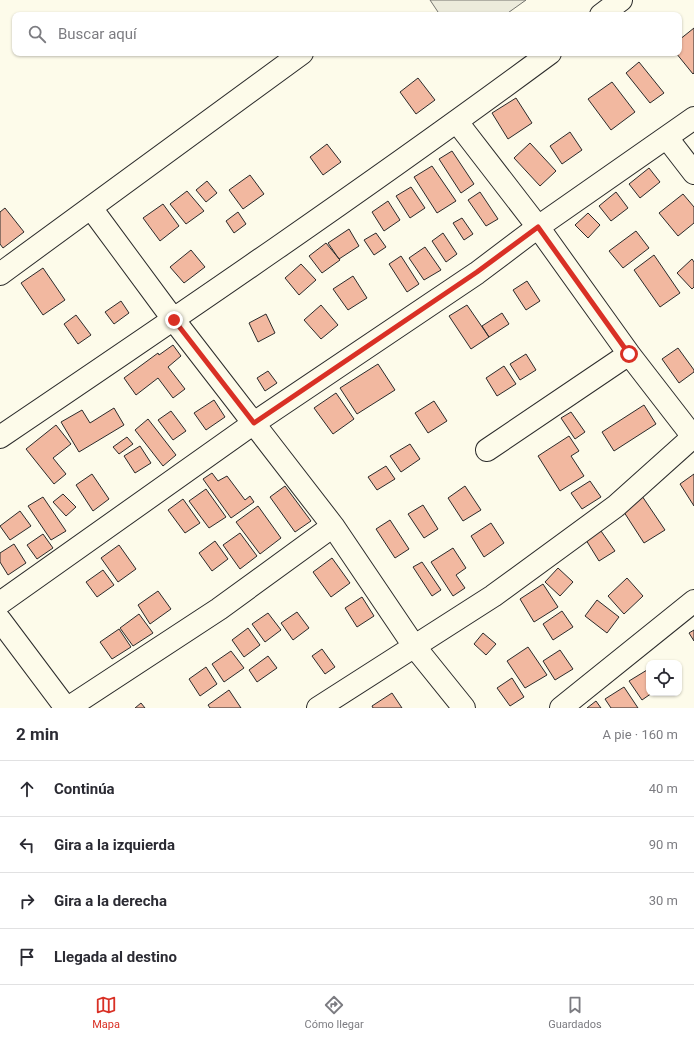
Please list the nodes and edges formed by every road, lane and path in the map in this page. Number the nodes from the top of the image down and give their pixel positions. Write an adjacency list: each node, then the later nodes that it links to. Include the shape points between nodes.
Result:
1 (621, 0): 2 (street)
2 (605, 12)
3 (298, 56): 9 (street)
4 (546, 56): 6 (street)
5 (694, 118): 7 (street)
6 (457, 122): 10 (street); 12 (street)
7 (667, 138): 8 (street); 10 (street)
8 (694, 174)
9 (91, 208): 11 (street); 12 (street)
10 (538, 227): 13 (street); 14 (street, via 477,272)
11 (0, 274)
12 (174, 320): 14 (street); 15 (street)
13 (629, 354): 16 (street); 17 (street)
14 (254, 423): 18 (street); 20 (street)
15 (0, 437)
16 (694, 438): 22 (street, via 616,506 493,596)
17 (486, 450)
18 (333, 526): 22 (street); 23 (street, via 219,609)
19 (694, 601): 26 (street)
20 (0, 603)
21 (0, 620): 23 (street)
22 (414, 646): 24 (street); 25 (street)
23 (67, 708)
24 (318, 708)
25 (464, 708)
26 (561, 708)

